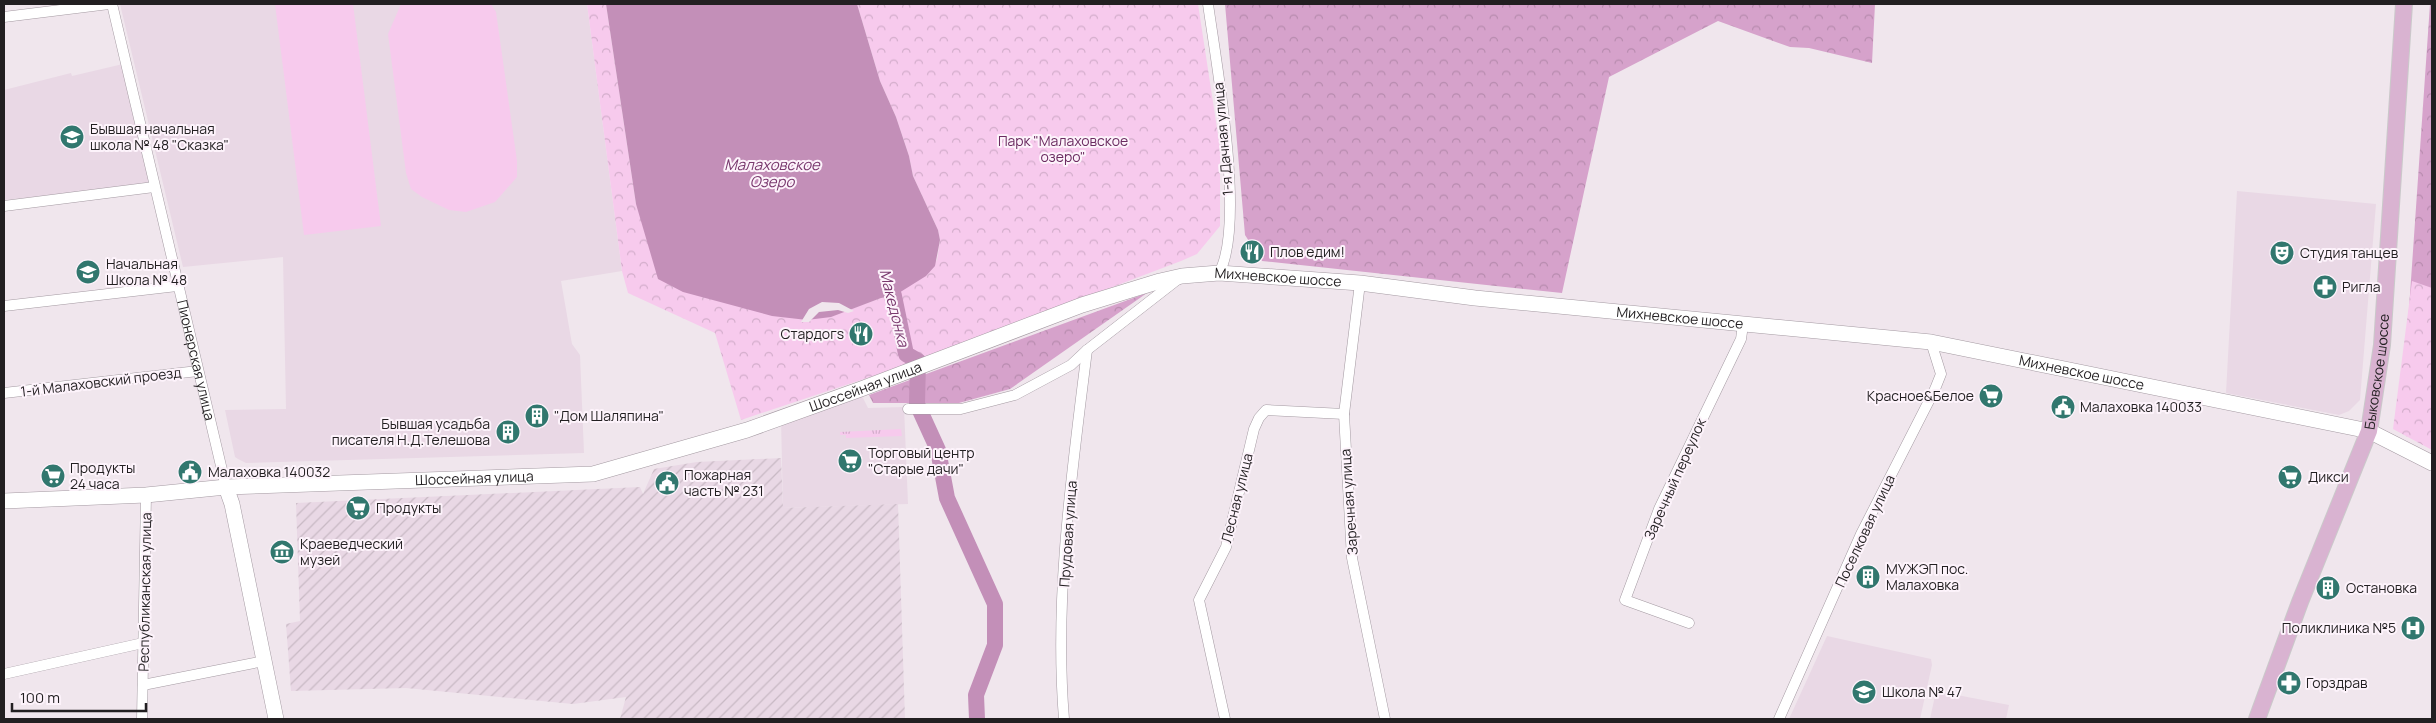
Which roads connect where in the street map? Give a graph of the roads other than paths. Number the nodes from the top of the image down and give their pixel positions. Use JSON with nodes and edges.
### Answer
{"nodes":[{"id":1,"x":110,"y":4,"type":"edge"},
{"id":2,"x":1208,"y":4,"type":"edge"},
{"id":3,"x":2404,"y":4,"type":"edge"},
{"id":4,"x":4,"y":17,"type":"edge"},
{"id":5,"x":154,"y":186,"type":"junction"},
{"id":6,"x":4,"y":206,"type":"edge"},
{"id":7,"x":1219,"y":273,"type":"junction"},
{"id":8,"x":1182,"y":276,"type":"junction"},
{"id":9,"x":1360,"y":283,"type":"junction"},
{"id":10,"x":177,"y":286,"type":"junction"},
{"id":11,"x":4,"y":306,"type":"edge"},
{"id":12,"x":1743,"y":325,"type":"junction"},
{"id":13,"x":1931,"y":342,"type":"junction"},
{"id":14,"x":1087,"y":350,"type":"junction"},
{"id":15,"x":929,"y":364,"type":"joint"},
{"id":16,"x":198,"y":370,"type":"junction"},
{"id":17,"x":4,"y":393,"type":"edge"},
{"id":18,"x":908,"y":409,"type":"dead end"},
{"id":19,"x":1344,"y":414,"type":"junction"},
{"id":20,"x":2369,"y":431,"type":"junction"},
{"id":21,"x":2432,"y":463,"type":"edge"},
{"id":22,"x":226,"y":487,"type":"junction"},
{"id":23,"x":146,"y":495,"type":"junction"},
{"id":24,"x":4,"y":501,"type":"edge"},
{"id":25,"x":1689,"y":623,"type":"dead end"},
{"id":26,"x":142,"y":643,"type":"junction"},
{"id":27,"x":264,"y":661,"type":"junction"},
{"id":28,"x":4,"y":674,"type":"edge"},
{"id":29,"x":143,"y":685,"type":"junction"},
{"id":30,"x":142,"y":719,"type":"edge"},
{"id":31,"x":276,"y":719,"type":"edge"},
{"id":32,"x":1064,"y":719,"type":"edge"},
{"id":33,"x":1225,"y":719,"type":"edge"},
{"id":34,"x":1385,"y":719,"type":"edge"},
{"id":35,"x":1779,"y":719,"type":"edge"},
{"id":36,"x":2257,"y":719,"type":"edge"}],
"edges":[{"from":1,"to":4,"type":"street"},
{"from":1,"to":5,"type":"street","name":"Пионерская улица"},
{"from":2,"to":7,"type":"street","name":"1-я Дачная улица"},
{"from":3,"to":20,"type":"main road","name":"Быковское шоссе"},
{"from":5,"to":6,"type":"street"},
{"from":5,"to":10,"type":"street","name":"Пионерская улица"},
{"from":7,"to":8,"type":"main road","name":"Михневское шоссе"},
{"from":7,"to":9,"type":"main road","name":"Михневское шоссе"},
{"from":8,"to":14,"type":"street"},
{"from":8,"to":15,"type":"main road","name":"Михневское шоссе"},
{"from":9,"to":12,"type":"main road","name":"Михневское шоссе"},
{"from":9,"to":19,"type":"street","name":"Заречная улица"},
{"from":10,"to":11,"type":"street"},
{"from":10,"to":16,"type":"street","name":"Пионерская улица"},
{"from":12,"to":13,"type":"main road","name":"Михневское шоссе"},
{"from":12,"to":25,"type":"street","name":"Заречный переулок"},
{"from":13,"to":20,"type":"main road","name":"Михневское шоссе"},
{"from":13,"to":35,"type":"street","name":"Поселковая улица"},
{"from":14,"to":18,"type":"street"},
{"from":14,"to":32,"type":"street","name":"Прудовая улица"},
{"from":15,"to":22,"type":"main road","name":"Шоссейная улица"},
{"from":16,"to":17,"type":"street","name":"1-й Малаховский проезд"},
{"from":16,"to":22,"type":"street","name":"Пионерская улица"},
{"from":19,"to":33,"type":"street","name":"Лесная улица"},
{"from":19,"to":34,"type":"street","name":"Заречная улица"},
{"from":20,"to":21,"type":"main road","name":"Михневское шоссе"},
{"from":20,"to":36,"type":"main road","name":"Быковское шоссе"},
{"from":22,"to":23,"type":"main road","name":"Шоссейная улица"},
{"from":22,"to":27,"type":"main road","name":"Пионерская улица"},
{"from":23,"to":24,"type":"main road","name":"Шоссейная улица"},
{"from":23,"to":26,"type":"street","name":"Республиканская улица"},
{"from":26,"to":28,"type":"street"},
{"from":26,"to":29,"type":"street","name":"Республиканская улица"},
{"from":27,"to":29,"type":"street"},
{"from":27,"to":31,"type":"main road","name":"Пионерская улица"},
{"from":29,"to":30,"type":"street","name":"Республиканская улица"}]}
